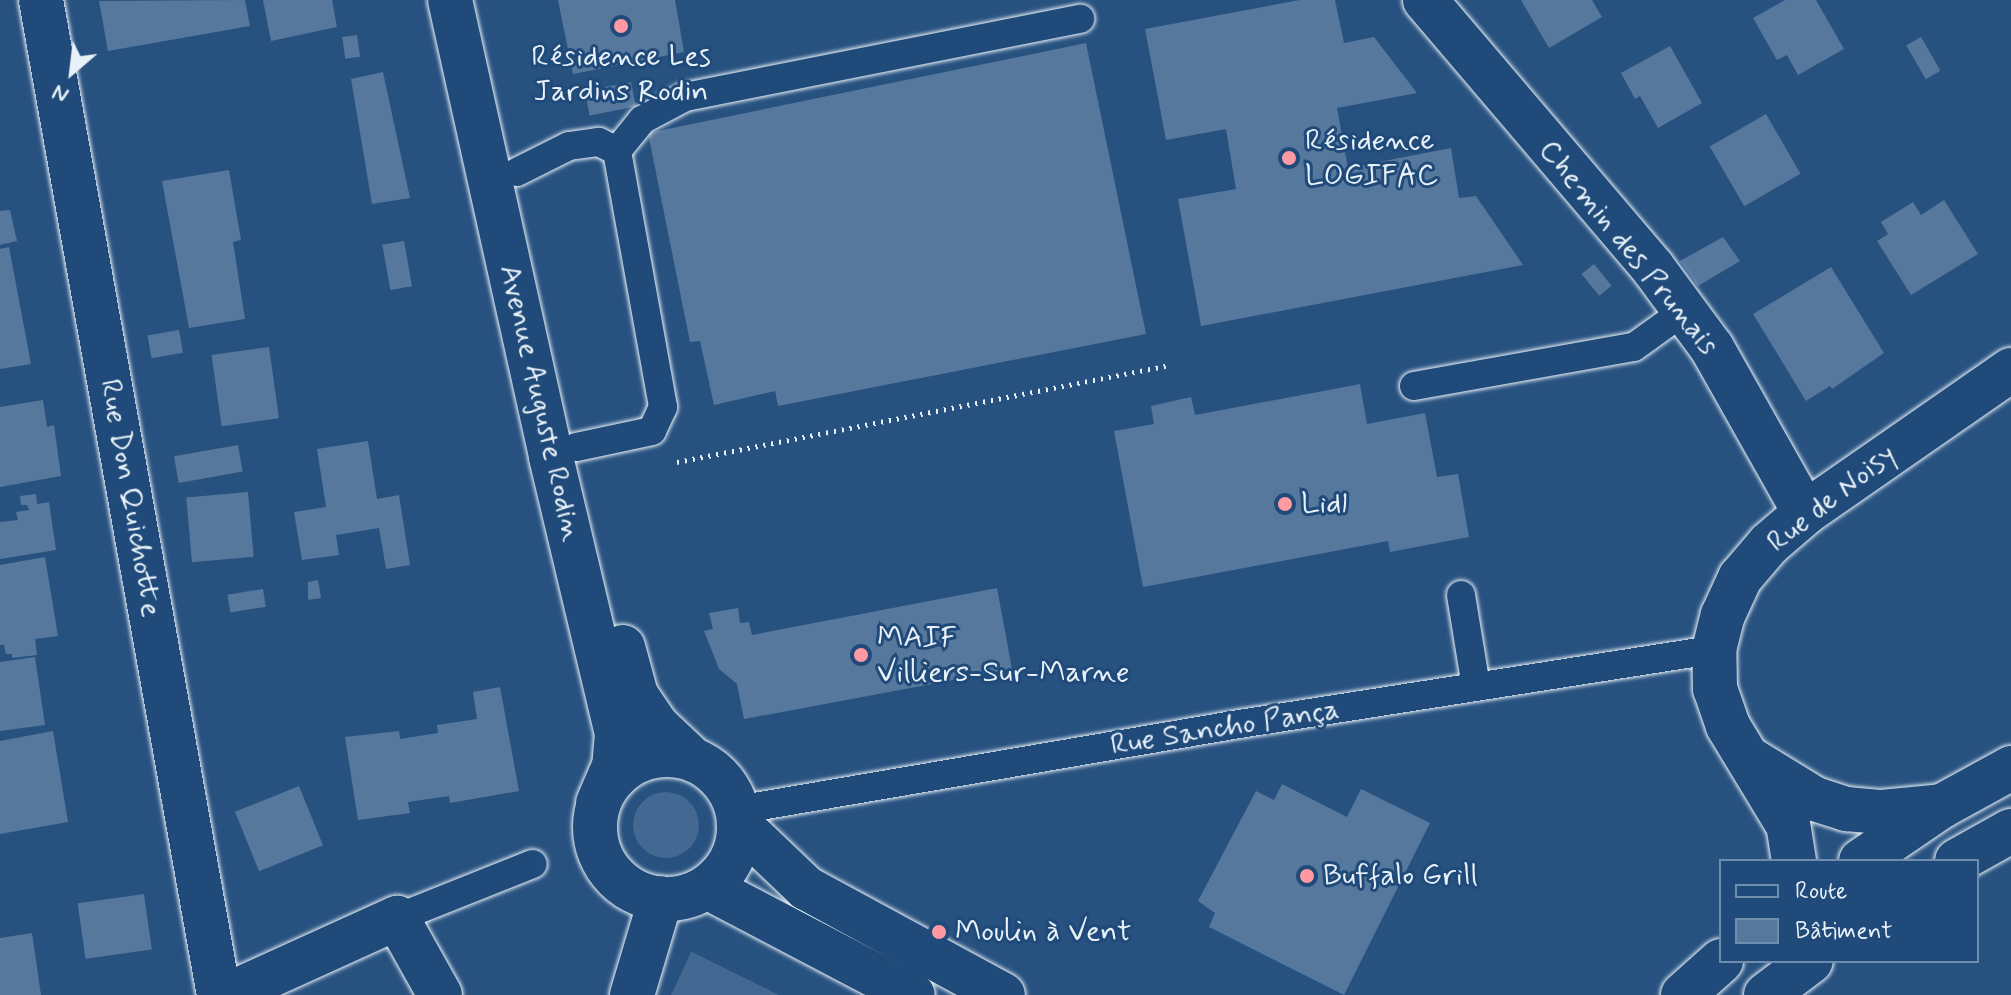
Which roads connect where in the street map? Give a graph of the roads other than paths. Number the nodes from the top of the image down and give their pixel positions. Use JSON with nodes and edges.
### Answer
{"nodes":[{"id":1,"x":41,"y":0,"type":"edge"},
{"id":2,"x":450,"y":0,"type":"edge"},
{"id":3,"x":479,"y":0,"type":"edge"},
{"id":4,"x":1425,"y":0,"type":"edge"},
{"id":5,"x":1080,"y":19,"type":"dead end"},
{"id":6,"x":617,"y":151,"type":"junction"},
{"id":7,"x":517,"y":172,"type":"junction"},
{"id":8,"x":1684,"y":311,"type":"junction"},
{"id":9,"x":2011,"y":370,"type":"edge"},
{"id":10,"x":1414,"y":386,"type":"dead end"},
{"id":11,"x":577,"y":447,"type":"junction"},
{"id":12,"x":1805,"y":513,"type":"junction"},
{"id":13,"x":1461,"y":595,"type":"dead end"},
{"id":14,"x":1714,"y":650,"type":"junction"},
{"id":15,"x":1476,"y":687,"type":"junction"},
{"id":16,"x":691,"y":758,"type":"junction"},
{"id":17,"x":1749,"y":759,"type":"junction"},
{"id":18,"x":2011,"y":768,"type":"edge"},
{"id":19,"x":598,"y":803,"type":"junction"},
{"id":20,"x":1942,"y":806,"type":"junction"},
{"id":21,"x":738,"y":817,"type":"junction"},
{"id":22,"x":2011,"y":831,"type":"edge"},
{"id":23,"x":1794,"y":859,"type":"edge"},
{"id":24,"x":1864,"y":859,"type":"edge"},
{"id":25,"x":1961,"y":859,"type":"edge"},
{"id":26,"x":533,"y":864,"type":"dead end"},
{"id":27,"x":709,"y":888,"type":"junction"},
{"id":28,"x":661,"y":898,"type":"junction"},
{"id":29,"x":397,"y":918,"type":"junction"},
{"id":30,"x":1719,"y":963,"type":"edge"},
{"id":31,"x":1808,"y":963,"type":"edge"},
{"id":32,"x":219,"y":995,"type":"edge"},
{"id":33,"x":227,"y":995,"type":"edge"},
{"id":34,"x":440,"y":995,"type":"edge"},
{"id":35,"x":632,"y":995,"type":"edge"},
{"id":36,"x":913,"y":995,"type":"edge"},
{"id":37,"x":1003,"y":995,"type":"edge"},
{"id":38,"x":1683,"y":995,"type":"edge"},
{"id":39,"x":1766,"y":995,"type":"edge"}],
"edges":[{"from":1,"to":32,"type":"street","name":"Rue Don Quichotte"},
{"from":2,"to":19,"type":"street","name":"Avenue Auguste Rodin"},
{"from":3,"to":7,"type":"street","name":"Avenue Auguste Rodin"},
{"from":4,"to":8,"type":"street","name":"Chemin des Prunais"},
{"from":5,"to":6,"type":"lane"},
{"from":6,"to":7,"type":"lane"},
{"from":6,"to":11,"type":"lane"},
{"from":7,"to":11,"type":"street","name":"Avenue Auguste Rodin"},
{"from":8,"to":10,"type":"lane"},
{"from":8,"to":12,"type":"street","name":"Chemin des Prunais"},
{"from":9,"to":12,"type":"street","name":"Rue de Noisy"},
{"from":11,"to":16,"type":"street","name":"Avenue Auguste Rodin"},
{"from":12,"to":14,"type":"street","name":"Rue de Noisy"},
{"from":13,"to":15,"type":"lane"},
{"from":14,"to":15,"type":"lane","name":"Rue Sancho Pança"},
{"from":14,"to":17,"type":"street","name":"Rue de Noisy"},
{"from":15,"to":21,"type":"lane","name":"Rue Sancho Pança"},
{"from":16,"to":19,"type":"street"},
{"from":16,"to":21,"type":"street","name":"Avenue Auguste Rodin"},
{"from":17,"to":20,"type":"street","name":"Rue de Noisy"},
{"from":17,"to":23,"type":"street","name":"Rue de Noisy"},
{"from":18,"to":20,"type":"street"},
{"from":19,"to":28,"type":"street","name":"Avenue Auguste Rodin"},
{"from":20,"to":24,"type":"street"},
{"from":21,"to":27,"type":"street"},
{"from":21,"to":37,"type":"street","name":"Avenue Auguste Rodin"},
{"from":22,"to":25,"type":"street"},
{"from":26,"to":29,"type":"lane"},
{"from":27,"to":28,"type":"street"},
{"from":27,"to":36,"type":"street"},
{"from":28,"to":35,"type":"street"},
{"from":29,"to":33,"type":"street"},
{"from":29,"to":34,"type":"street"},
{"from":30,"to":38,"type":"street"},
{"from":31,"to":39,"type":"street"}]}
